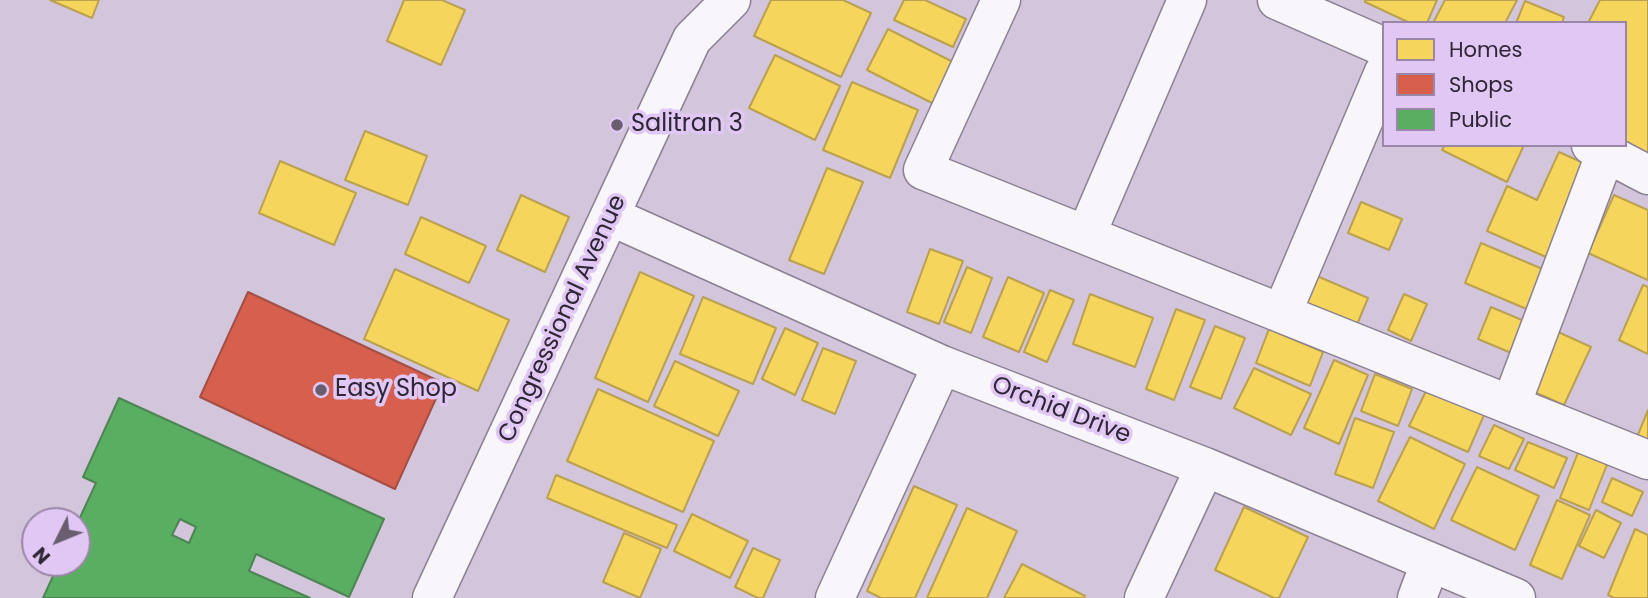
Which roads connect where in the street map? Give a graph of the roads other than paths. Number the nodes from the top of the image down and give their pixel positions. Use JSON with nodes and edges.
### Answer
{"nodes":[{"id":1,"x":691,"y":0,"type":"edge"},
{"id":2,"x":730,"y":0,"type":"edge"},
{"id":3,"x":1001,"y":0,"type":"edge"},
{"id":4,"x":1187,"y":0,"type":"edge"},
{"id":5,"x":1277,"y":0,"type":"edge"},
{"id":6,"x":692,"y":38,"type":"junction"},
{"id":7,"x":1382,"y":46,"type":"edge"},
{"id":8,"x":1382,"y":77,"type":"edge"},
{"id":9,"x":1598,"y":149,"type":"edge"},
{"id":10,"x":1648,"y":175,"type":"edge"},
{"id":11,"x":610,"y":216,"type":"junction"},
{"id":12,"x":1086,"y":235,"type":"junction"},
{"id":13,"x":1282,"y":313,"type":"junction"},
{"id":14,"x":942,"y":365,"type":"junction"},
{"id":15,"x":1511,"y":405,"type":"junction"},
{"id":16,"x":1648,"y":460,"type":"edge"},
{"id":17,"x":1205,"y":467,"type":"junction"},
{"id":18,"x":1430,"y":563,"type":"junction"},
{"id":19,"x":432,"y":598,"type":"edge"},
{"id":20,"x":835,"y":598,"type":"edge"},
{"id":21,"x":1144,"y":598,"type":"edge"},
{"id":22,"x":1417,"y":598,"type":"edge"},
{"id":23,"x":1516,"y":598,"type":"edge"}],
"edges":[{"from":1,"to":6,"type":"street","name":"Congressional Avenue"},
{"from":2,"to":6,"type":"street","name":"Congressional Avenue"},
{"from":3,"to":12,"type":"street"},
{"from":4,"to":12,"type":"street"},
{"from":5,"to":7,"type":"street"},
{"from":6,"to":11,"type":"street","name":"Congressional Avenue"},
{"from":8,"to":13,"type":"street"},
{"from":9,"to":10,"type":"street"},
{"from":9,"to":15,"type":"street"},
{"from":11,"to":14,"type":"street","name":"Orchid Drive"},
{"from":11,"to":19,"type":"street","name":"Congressional Avenue"},
{"from":12,"to":13,"type":"street"},
{"from":13,"to":15,"type":"street"},
{"from":14,"to":17,"type":"street","name":"Orchid Drive"},
{"from":14,"to":20,"type":"street"},
{"from":15,"to":16,"type":"street"},
{"from":17,"to":18,"type":"street","name":"Orchid Drive"},
{"from":17,"to":21,"type":"street"},
{"from":18,"to":22,"type":"street"},
{"from":18,"to":23,"type":"street","name":"Orchid Drive"}]}
